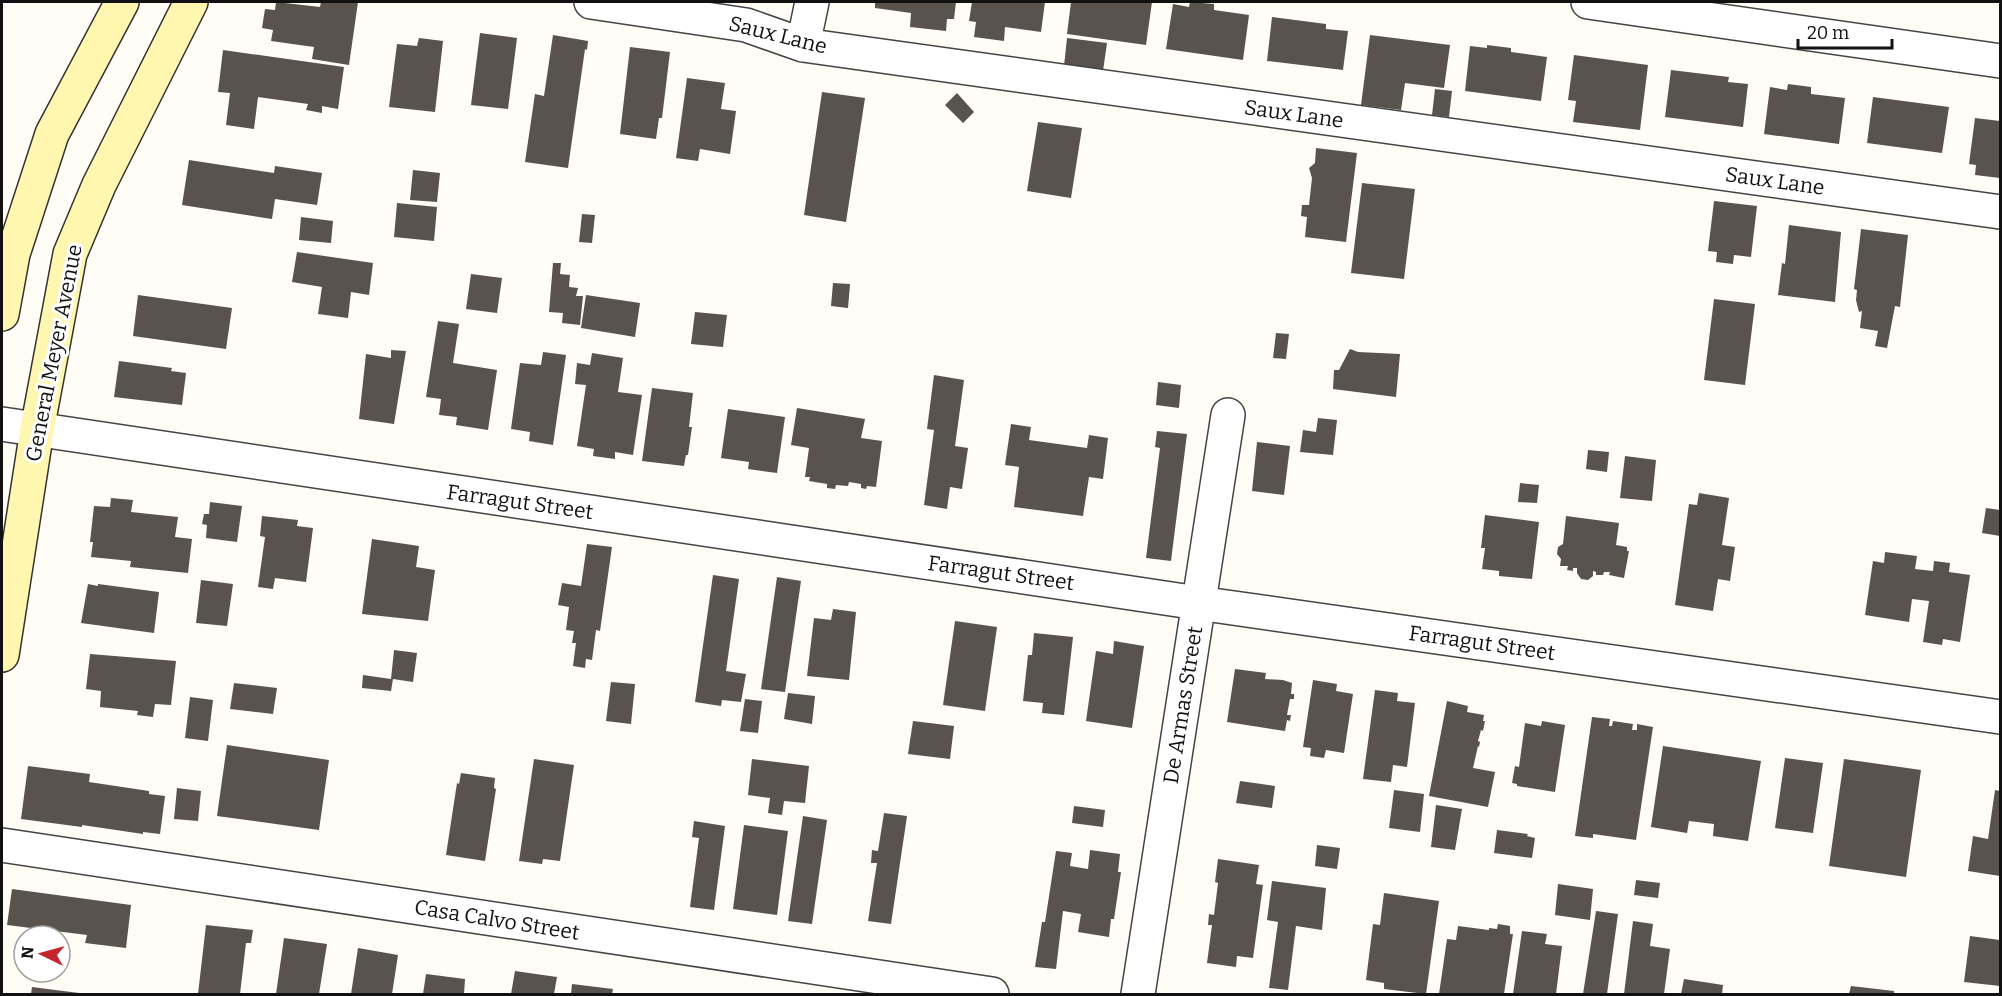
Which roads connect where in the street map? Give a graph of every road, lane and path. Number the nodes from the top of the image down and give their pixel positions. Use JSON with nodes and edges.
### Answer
{"nodes":[{"id":1,"x":123,"y":2,"type":"edge"},
{"id":2,"x":191,"y":2,"type":"edge"},
{"id":3,"x":591,"y":2,"type":"edge"},
{"id":4,"x":812,"y":2,"type":"edge"},
{"id":5,"x":1588,"y":2,"type":"edge"},
{"id":6,"x":803,"y":45,"type":"junction"},
{"id":7,"x":2001,"y":61,"type":"edge"},
{"id":8,"x":2001,"y":212,"type":"edge"},
{"id":9,"x":7,"y":253,"type":"edge"},
{"id":10,"x":2,"y":314,"type":"edge"},
{"id":11,"x":1228,"y":415,"type":"dead end"},
{"id":12,"x":2,"y":424,"type":"edge"},
{"id":13,"x":37,"y":430,"type":"junction"},
{"id":14,"x":1198,"y":603,"type":"junction"},
{"id":15,"x":2,"y":655,"type":"edge"},
{"id":16,"x":2001,"y":717,"type":"edge"},
{"id":17,"x":2,"y":845,"type":"edge"},
{"id":18,"x":992,"y":994,"type":"edge"},
{"id":19,"x":1138,"y":994,"type":"edge"}],
"edges":[{"from":1,"to":9,"type":"main road"},
{"from":2,"to":13,"type":"main road","name":"General Meyer Avenue"},
{"from":3,"to":6,"type":"street","name":"Saux Lane"},
{"from":4,"to":6,"type":"street"},
{"from":5,"to":7,"type":"street"},
{"from":6,"to":8,"type":"street","name":"Saux Lane"},
{"from":9,"to":10,"type":"main road"},
{"from":11,"to":14,"type":"street","name":"De Armas Street"},
{"from":12,"to":13,"type":"street","name":"Farragut Street"},
{"from":13,"to":14,"type":"street","name":"Farragut Street"},
{"from":13,"to":15,"type":"main road","name":"General Meyer Avenue"},
{"from":14,"to":16,"type":"street","name":"Farragut Street"},
{"from":14,"to":19,"type":"street","name":"De Armas Street"},
{"from":17,"to":18,"type":"street","name":"Casa Calvo Street"}]}
